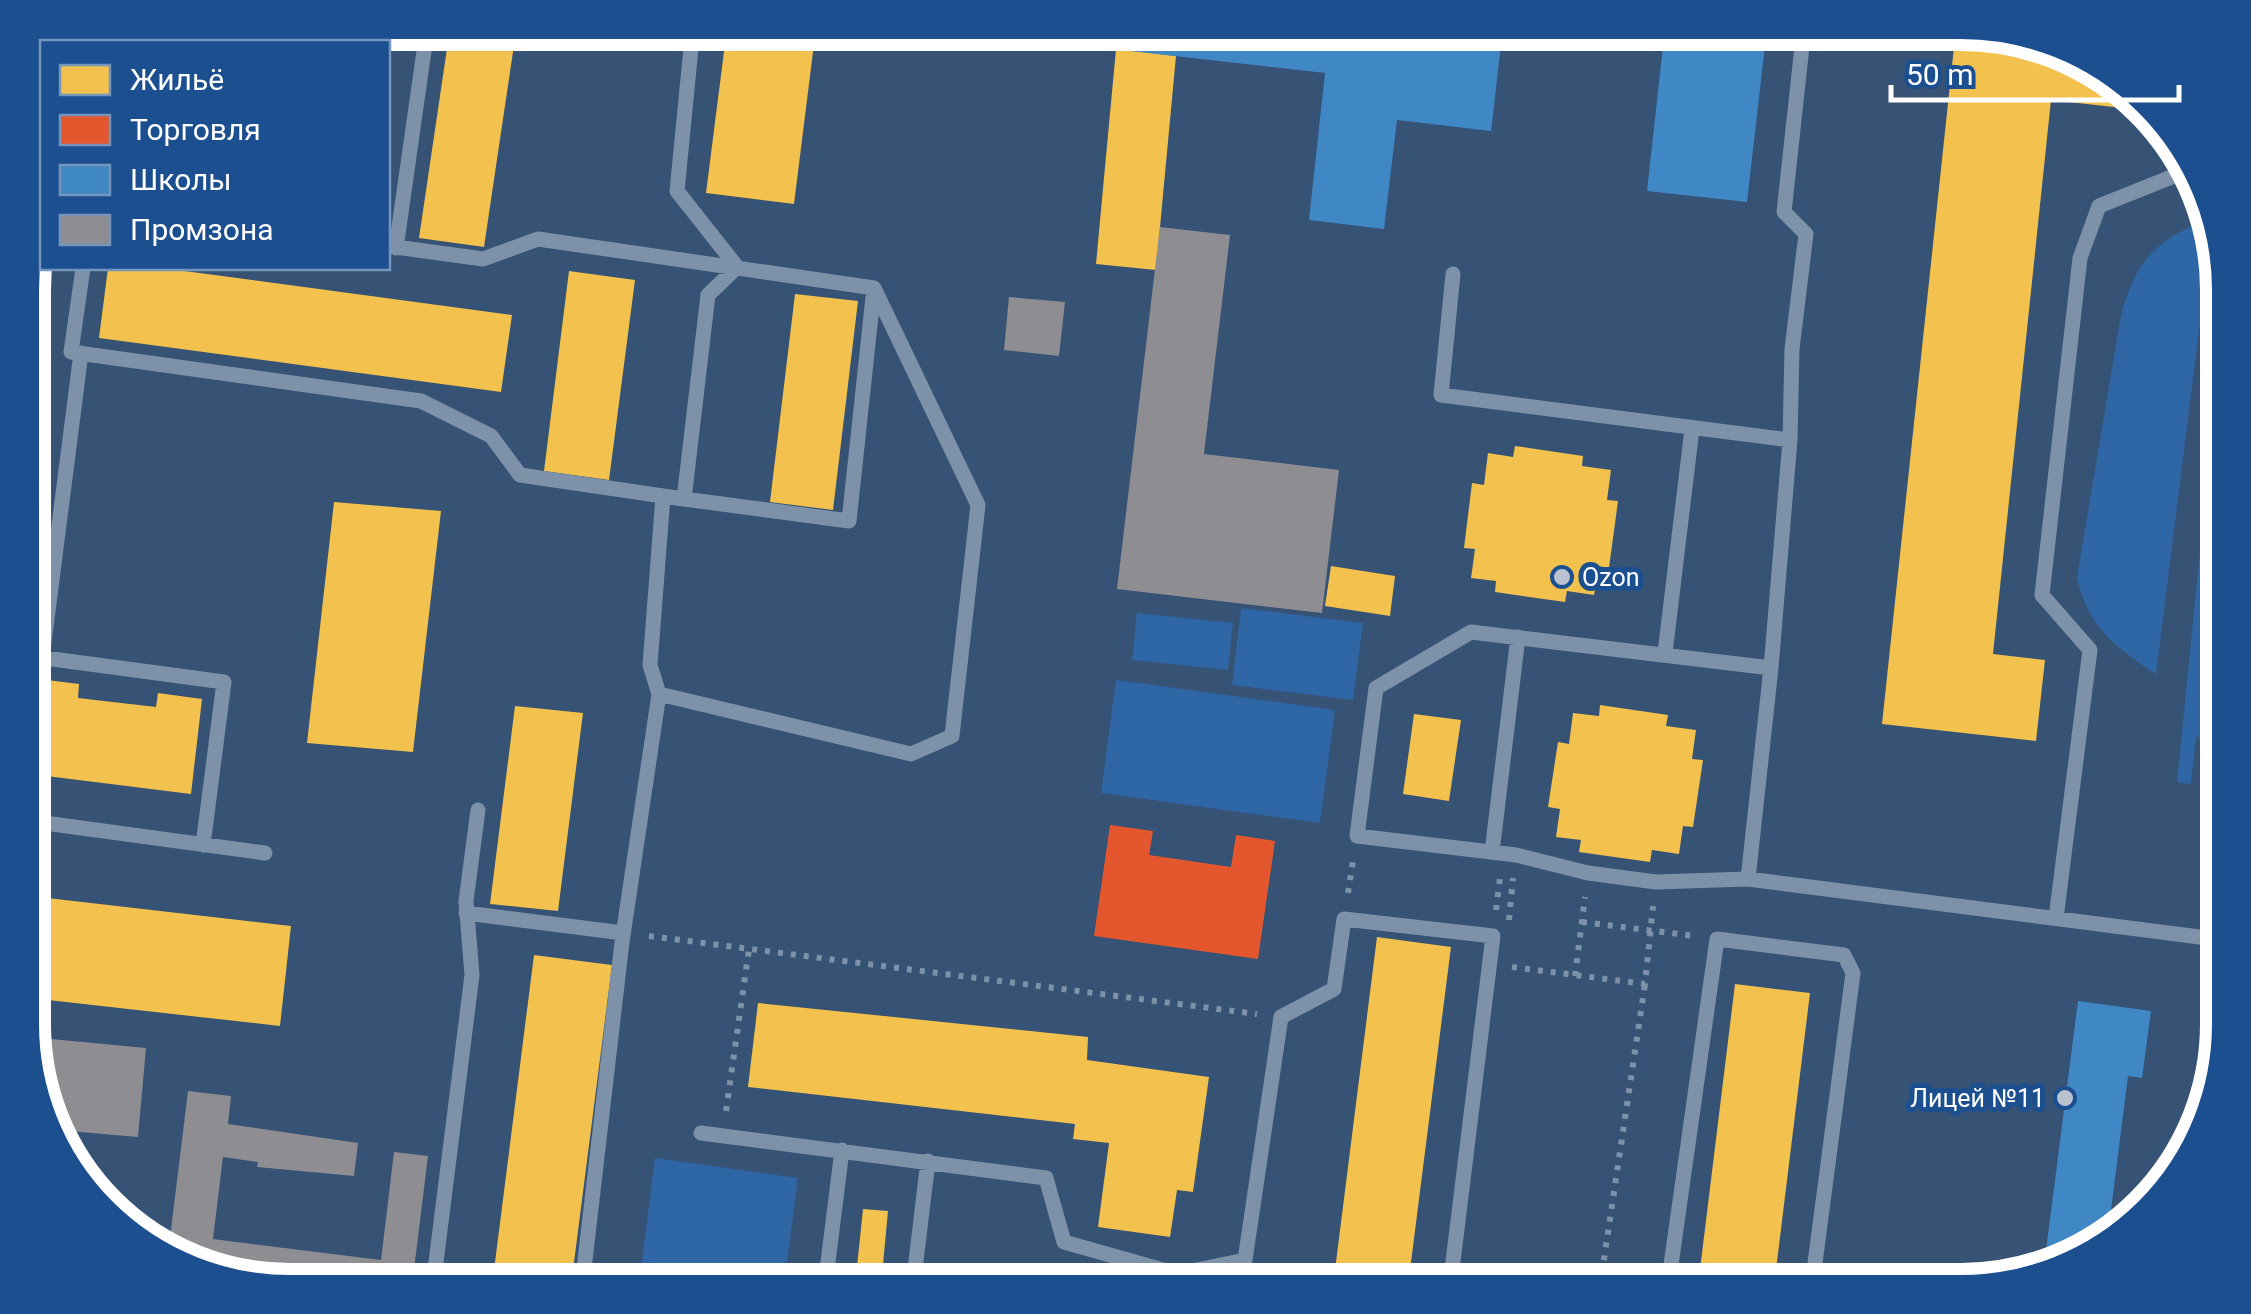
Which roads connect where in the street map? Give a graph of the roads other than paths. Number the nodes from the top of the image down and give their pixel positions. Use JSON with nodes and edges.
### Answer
{"nodes":[{"id":1,"x":1802,"y":45,"type":"edge"},
{"id":2,"x":424,"y":46,"type":"edge"},
{"id":3,"x":690,"y":46,"type":"edge"},
{"id":4,"x":2177,"y":175,"type":"edge"},
{"id":5,"x":392,"y":247,"type":"edge"},
{"id":6,"x":737,"y":266,"type":"junction"},
{"id":7,"x":83,"y":270,"type":"edge"},
{"id":8,"x":1452,"y":274,"type":"dead end"},
{"id":9,"x":874,"y":288,"type":"junction"},
{"id":10,"x":81,"y":353,"type":"junction"},
{"id":11,"x":1692,"y":429,"type":"junction"},
{"id":12,"x":1790,"y":440,"type":"junction"},
{"id":13,"x":663,"y":496,"type":"junction"},
{"id":14,"x":684,"y":499,"type":"junction"},
{"id":15,"x":45,"y":596,"type":"edge"},
{"id":16,"x":1518,"y":637,"type":"junction"},
{"id":17,"x":1665,"y":653,"type":"junction"},
{"id":18,"x":45,"y":658,"type":"edge"},
{"id":19,"x":1771,"y":668,"type":"junction"},
{"id":20,"x":659,"y":694,"type":"junction"},
{"id":21,"x":478,"y":810,"type":"dead end"},
{"id":22,"x":45,"y":823,"type":"edge"},
{"id":23,"x":203,"y":845,"type":"junction"},
{"id":24,"x":265,"y":853,"type":"dead end"},
{"id":25,"x":1504,"y":854,"type":"junction"},
{"id":26,"x":1748,"y":879,"type":"junction"},
{"id":27,"x":466,"y":913,"type":"junction"},
{"id":28,"x":2056,"y":918,"type":"junction"},
{"id":29,"x":623,"y":933,"type":"junction"},
{"id":30,"x":2205,"y":938,"type":"edge"},
{"id":31,"x":701,"y":1134,"type":"dead end"},
{"id":32,"x":842,"y":1150,"type":"junction"},
{"id":33,"x":928,"y":1161,"type":"junction"},
{"id":34,"x":1142,"y":1268,"type":"edge"},
{"id":35,"x":1216,"y":1268,"type":"edge"},
{"id":36,"x":1452,"y":1268,"type":"edge"},
{"id":37,"x":1670,"y":1268,"type":"edge"},
{"id":38,"x":1814,"y":1268,"type":"edge"},
{"id":39,"x":435,"y":1269,"type":"edge"},
{"id":40,"x":584,"y":1269,"type":"edge"},
{"id":41,"x":827,"y":1269,"type":"edge"},
{"id":42,"x":915,"y":1269,"type":"edge"}],
"edges":[{"from":1,"to":12,"type":"lane"},
{"from":2,"to":5,"type":"lane"},
{"from":3,"to":6,"type":"lane"},
{"from":4,"to":28,"type":"lane"},
{"from":5,"to":6,"type":"lane"},
{"from":6,"to":9,"type":"lane"},
{"from":6,"to":14,"type":"lane"},
{"from":7,"to":10,"type":"lane"},
{"from":8,"to":11,"type":"lane"},
{"from":9,"to":14,"type":"lane"},
{"from":9,"to":20,"type":"lane"},
{"from":10,"to":13,"type":"lane"},
{"from":10,"to":15,"type":"lane"},
{"from":11,"to":12,"type":"lane"},
{"from":11,"to":17,"type":"lane"},
{"from":12,"to":19,"type":"lane"},
{"from":13,"to":14,"type":"lane"},
{"from":13,"to":20,"type":"lane"},
{"from":16,"to":17,"type":"lane"},
{"from":16,"to":25,"type":"lane"},
{"from":16,"to":25,"type":"lane"},
{"from":17,"to":19,"type":"lane"},
{"from":18,"to":23,"type":"lane"},
{"from":19,"to":26,"type":"lane"},
{"from":20,"to":29,"type":"lane"},
{"from":21,"to":27,"type":"lane"},
{"from":22,"to":23,"type":"lane"},
{"from":23,"to":24,"type":"lane"},
{"from":25,"to":26,"type":"lane"},
{"from":26,"to":28,"type":"lane"},
{"from":27,"to":29,"type":"lane"},
{"from":27,"to":39,"type":"lane"},
{"from":28,"to":30,"type":"lane"},
{"from":29,"to":40,"type":"lane"},
{"from":31,"to":32,"type":"lane"},
{"from":32,"to":33,"type":"lane"},
{"from":32,"to":41,"type":"lane"},
{"from":33,"to":34,"type":"lane"},
{"from":33,"to":42,"type":"lane"},
{"from":35,"to":36,"type":"lane"},
{"from":37,"to":38,"type":"lane"}]}
